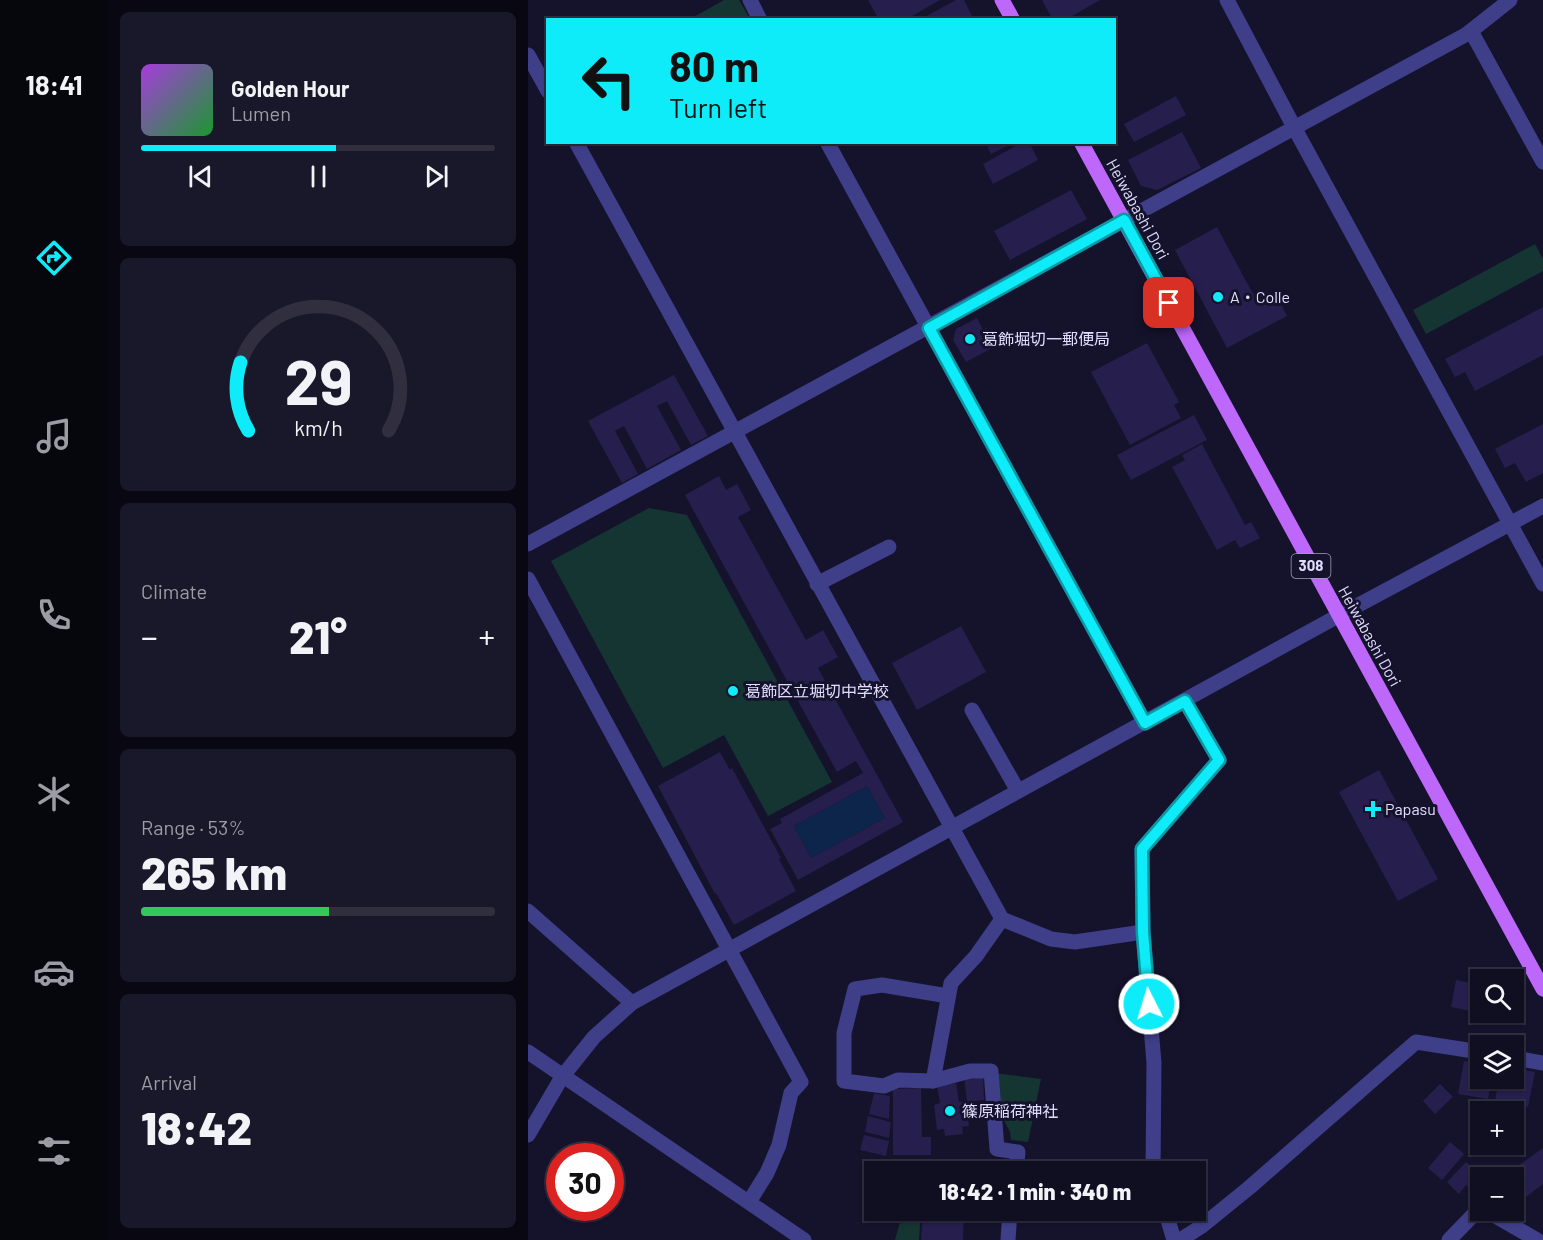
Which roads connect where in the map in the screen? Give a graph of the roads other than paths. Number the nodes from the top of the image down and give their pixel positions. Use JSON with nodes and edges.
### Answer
{"nodes":[{"id":1,"x":750,"y":0,"type":"edge"},
{"id":2,"x":1002,"y":0,"type":"edge"},
{"id":3,"x":1227,"y":0,"type":"edge"},
{"id":4,"x":1509,"y":0,"type":"edge"},
{"id":5,"x":759,"y":18,"type":"edge"},
{"id":6,"x":1011,"y":18,"type":"edge"},
{"id":7,"x":1471,"y":31,"type":"junction"},
{"id":8,"x":528,"y":55,"type":"edge"},
{"id":9,"x":546,"y":87,"type":"edge"},
{"id":10,"x":1295,"y":129,"type":"junction"},
{"id":11,"x":577,"y":144,"type":"edge"},
{"id":12,"x":828,"y":144,"type":"edge"},
{"id":13,"x":1082,"y":144,"type":"edge"},
{"id":14,"x":1543,"y":162,"type":"edge"},
{"id":15,"x":1124,"y":220,"type":"junction"},
{"id":16,"x":929,"y":328,"type":"junction"},
{"id":17,"x":734,"y":432,"type":"junction"},
{"id":18,"x":1543,"y":506,"type":"edge"},
{"id":19,"x":1511,"y":523,"type":"junction"},
{"id":20,"x":528,"y":544,"type":"edge"},
{"id":21,"x":889,"y":547,"type":"dead end"},
{"id":22,"x":528,"y":579,"type":"edge"},
{"id":23,"x":817,"y":584,"type":"junction"},
{"id":24,"x":1543,"y":584,"type":"edge"},
{"id":25,"x":1338,"y":616,"type":"junction"},
{"id":26,"x":1185,"y":701,"type":"junction"},
{"id":27,"x":972,"y":710,"type":"dead end"},
{"id":28,"x":1145,"y":723,"type":"junction"},
{"id":29,"x":1018,"y":791,"type":"junction"},
{"id":30,"x":950,"y":828,"type":"junction"},
{"id":31,"x":528,"y":912,"type":"edge"},
{"id":32,"x":1002,"y":919,"type":"junction"},
{"id":33,"x":1143,"y":932,"type":"junction"},
{"id":34,"x":730,"y":949,"type":"junction"},
{"id":35,"x":1543,"y":989,"type":"edge"},
{"id":36,"x":948,"y":996,"type":"junction"},
{"id":37,"x":632,"y":1002,"type":"junction"},
{"id":38,"x":1470,"y":1050,"type":"edge"},
{"id":39,"x":528,"y":1052,"type":"edge"},
{"id":40,"x":1524,"y":1060,"type":"edge"},
{"id":41,"x":1543,"y":1063,"type":"edge"},
{"id":42,"x":562,"y":1077,"type":"junction"},
{"id":43,"x":933,"y":1081,"type":"junction"},
{"id":44,"x":528,"y":1135,"type":"edge"},
{"id":45,"x":1017,"y":1161,"type":"edge"},
{"id":46,"x":1153,"y":1161,"type":"edge"},
{"id":47,"x":749,"y":1202,"type":"junction"},
{"id":48,"x":1470,"y":1218,"type":"edge"},
{"id":49,"x":1009,"y":1221,"type":"edge"},
{"id":50,"x":1168,"y":1221,"type":"edge"},
{"id":51,"x":1504,"y":1221,"type":"edge"},
{"id":52,"x":804,"y":1240,"type":"edge"},
{"id":53,"x":1008,"y":1240,"type":"edge"},
{"id":54,"x":1174,"y":1240,"type":"edge"},
{"id":55,"x":1180,"y":1240,"type":"edge"},
{"id":56,"x":1449,"y":1240,"type":"edge"},
{"id":57,"x":1537,"y":1240,"type":"edge"}],
"edges":[{"from":1,"to":5,"type":"street"},
{"from":2,"to":6,"type":"main road"},
{"from":3,"to":10,"type":"street"},
{"from":4,"to":7,"type":"street"},
{"from":7,"to":10,"type":"street"},
{"from":7,"to":14,"type":"street"},
{"from":8,"to":9,"type":"street"},
{"from":10,"to":15,"type":"street"},
{"from":10,"to":19,"type":"street"},
{"from":11,"to":17,"type":"street"},
{"from":12,"to":16,"type":"street"},
{"from":13,"to":15,"type":"main road","name":"Heiwabashi Dori","number":"308"},
{"from":15,"to":16,"type":"street"},
{"from":15,"to":25,"type":"main road","name":"Heiwabashi Dori","number":"308"},
{"from":16,"to":17,"type":"street"},
{"from":16,"to":28,"type":"street"},
{"from":17,"to":20,"type":"street"},
{"from":17,"to":23,"type":"street"},
{"from":18,"to":19,"type":"street"},
{"from":19,"to":24,"type":"street"},
{"from":19,"to":25,"type":"street"},
{"from":21,"to":23,"type":"street"},
{"from":22,"to":34,"type":"street"},
{"from":23,"to":30,"type":"street"},
{"from":25,"to":26,"type":"street"},
{"from":25,"to":35,"type":"main road","name":"Heiwabashi Dori","number":"308"},
{"from":26,"to":28,"type":"street"},
{"from":26,"to":33,"type":"street"},
{"from":27,"to":29,"type":"street"},
{"from":28,"to":29,"type":"street"},
{"from":29,"to":30,"type":"street"},
{"from":30,"to":32,"type":"street"},
{"from":30,"to":34,"type":"street"},
{"from":31,"to":37,"type":"street"},
{"from":32,"to":33,"type":"street"},
{"from":32,"to":36,"type":"street"},
{"from":33,"to":46,"type":"street"},
{"from":34,"to":37,"type":"street"},
{"from":34,"to":47,"type":"street"},
{"from":36,"to":43,"type":"street"},
{"from":36,"to":43,"type":"street"},
{"from":37,"to":42,"type":"street"},
{"from":38,"to":55,"type":"street"},
{"from":39,"to":42,"type":"street"},
{"from":40,"to":41,"type":"street"},
{"from":42,"to":44,"type":"street"},
{"from":42,"to":47,"type":"street"},
{"from":43,"to":45,"type":"street"},
{"from":47,"to":52,"type":"street"},
{"from":48,"to":56,"type":"street"},
{"from":49,"to":53,"type":"street"},
{"from":50,"to":54,"type":"street"},
{"from":51,"to":57,"type":"street"}]}
